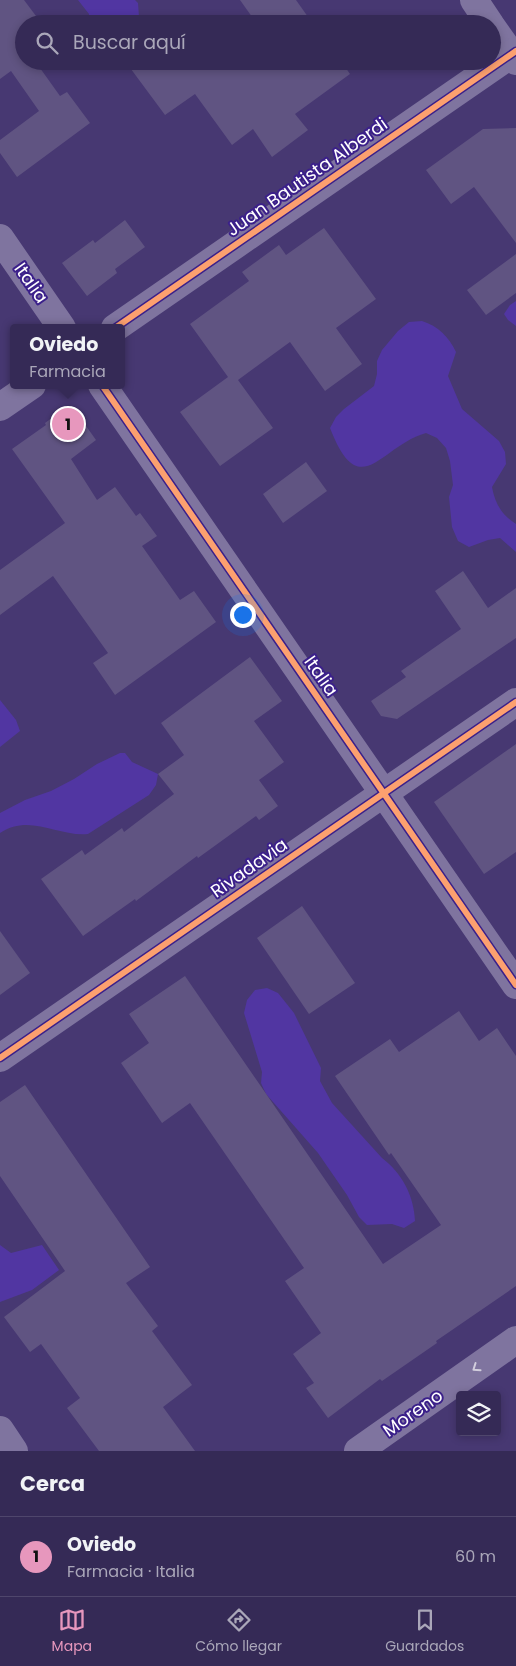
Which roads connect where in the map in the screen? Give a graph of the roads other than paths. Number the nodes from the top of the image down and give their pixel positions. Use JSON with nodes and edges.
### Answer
{"nodes":[{"id":1,"x":474,"y":0,"type":"edge"},
{"id":2,"x":484,"y":15,"type":"edge"},
{"id":3,"x":501,"y":38,"type":"edge"},
{"id":4,"x":514,"y":56,"type":"edge"},
{"id":5,"x":501,"y":65,"type":"edge"},
{"id":6,"x":493,"y":70,"type":"edge"},
{"id":7,"x":0,"y":238,"type":"edge"},
{"id":8,"x":59,"y":324,"type":"edge"},
{"id":9,"x":121,"y":324,"type":"edge"},
{"id":10,"x":26,"y":389,"type":"edge"},
{"id":11,"x":105,"y":389,"type":"edge"},
{"id":12,"x":0,"y":407,"type":"edge"},
{"id":13,"x":516,"y":702,"type":"edge"},
{"id":14,"x":384,"y":793,"type":"junction"},
{"id":15,"x":516,"y":985,"type":"edge"},
{"id":16,"x":0,"y":1058,"type":"edge"},
{"id":17,"x":516,"y":1340,"type":"edge"},
{"id":18,"x":0,"y":1430,"type":"edge"},
{"id":19,"x":14,"y":1451,"type":"edge"},
{"id":20,"x":358,"y":1451,"type":"edge"}],
"edges":[{"from":1,"to":2,"type":"street"},
{"from":3,"to":4,"type":"street"},
{"from":4,"to":5,"type":"street","name":"Juan Bautista Alberdi"},
{"from":6,"to":9,"type":"street","name":"Juan Bautista Alberdi"},
{"from":7,"to":8,"type":"street","name":"Italia"},
{"from":10,"to":12,"type":"street"},
{"from":11,"to":14,"type":"street","name":"Italia"},
{"from":13,"to":14,"type":"street","name":"Rivadavia"},
{"from":14,"to":15,"type":"street","name":"Italia"},
{"from":14,"to":16,"type":"street","name":"Rivadavia"},
{"from":17,"to":20,"type":"street","name":"Moreno","one_way":true},
{"from":18,"to":19,"type":"street"}]}
